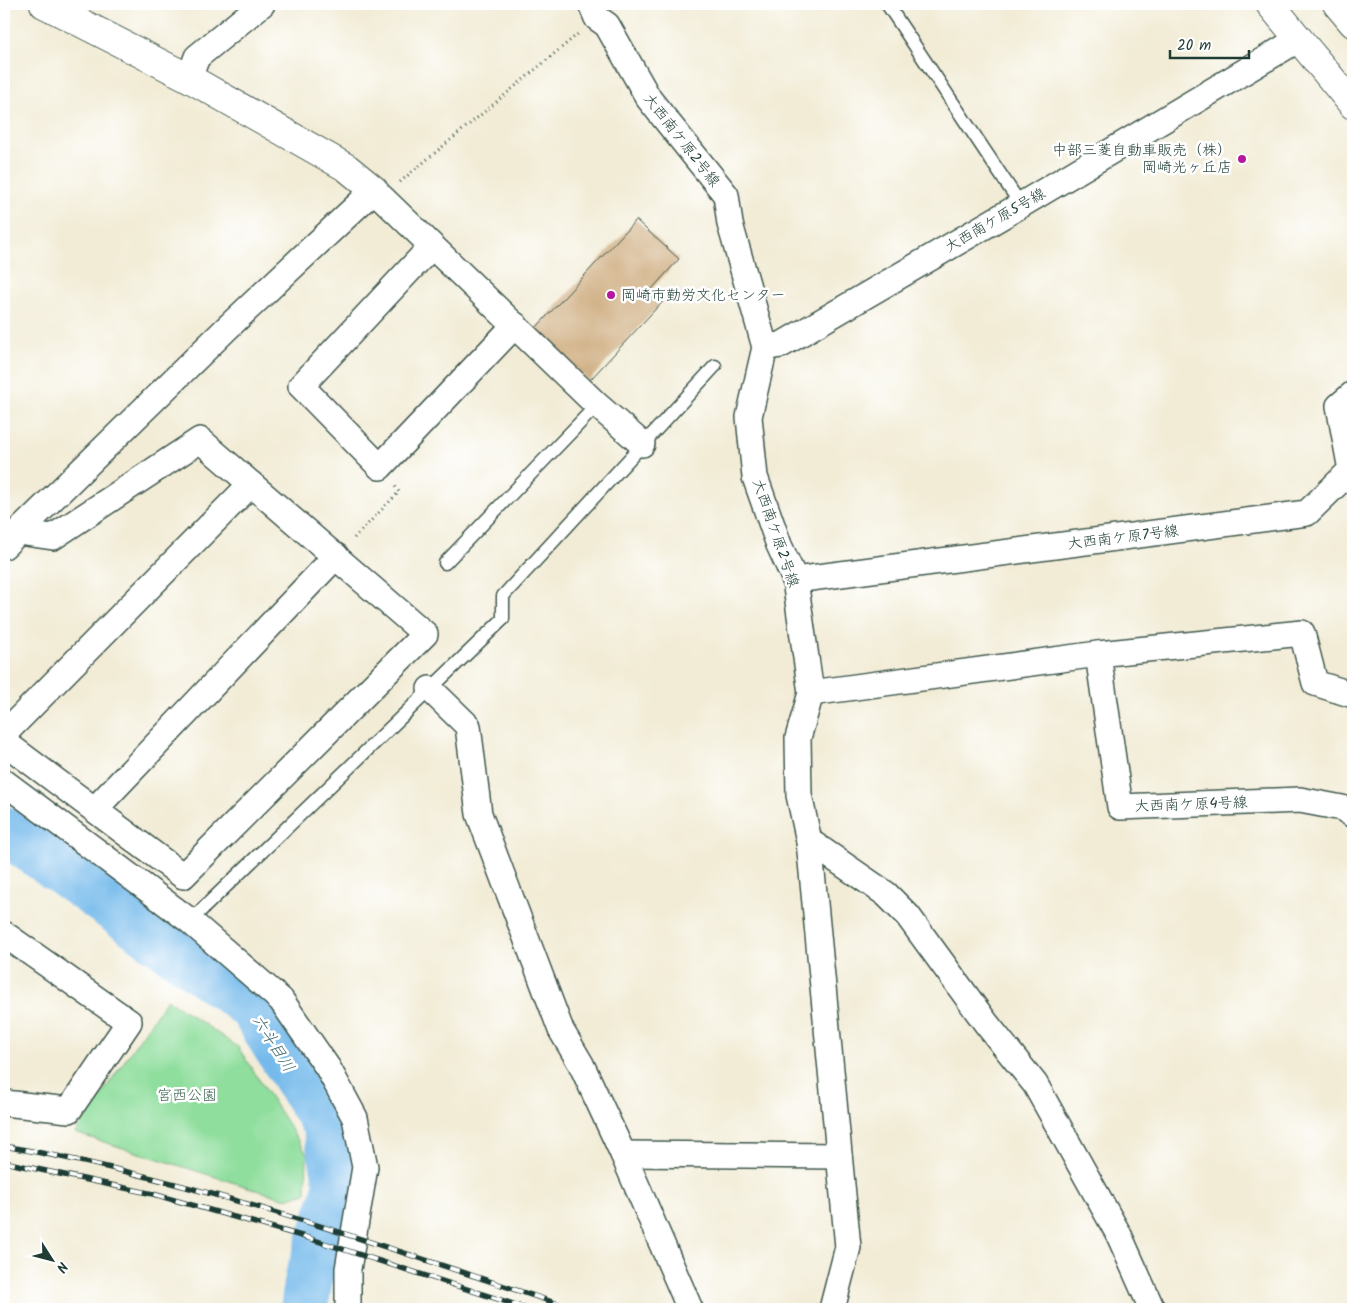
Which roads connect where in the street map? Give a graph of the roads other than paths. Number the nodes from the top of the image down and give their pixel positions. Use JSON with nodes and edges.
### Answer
{"nodes":[{"id":1,"x":44,"y":4,"type":"edge"},
{"id":2,"x":262,"y":4,"type":"edge"},
{"id":3,"x":887,"y":4,"type":"edge"},
{"id":4,"x":1270,"y":4,"type":"edge"},
{"id":5,"x":1337,"y":4,"type":"edge"},
{"id":6,"x":594,"y":11,"type":"edge"},
{"id":7,"x":1353,"y":23,"type":"edge"},
{"id":8,"x":1299,"y":39,"type":"junction"},
{"id":9,"x":189,"y":78,"type":"junction"},
{"id":10,"x":1353,"y":105,"type":"edge"},
{"id":11,"x":374,"y":190,"type":"junction"},
{"id":12,"x":1021,"y":206,"type":"junction"},
{"id":13,"x":431,"y":247,"type":"junction"},
{"id":14,"x":516,"y":325,"type":"junction"},
{"id":15,"x":765,"y":347,"type":"junction"},
{"id":16,"x":715,"y":366,"type":"dead end"},
{"id":17,"x":1353,"y":394,"type":"edge"},
{"id":18,"x":597,"y":405,"type":"junction"},
{"id":19,"x":642,"y":444,"type":"junction"},
{"id":20,"x":251,"y":484,"type":"junction"},
{"id":21,"x":11,"y":539,"type":"edge"},
{"id":22,"x":336,"y":556,"type":"junction"},
{"id":23,"x":445,"y":562,"type":"dead end"},
{"id":24,"x":795,"y":580,"type":"junction"},
{"id":25,"x":1098,"y":654,"type":"junction"},
{"id":26,"x":430,"y":689,"type":"junction"},
{"id":27,"x":812,"y":693,"type":"junction"},
{"id":28,"x":1353,"y":695,"type":"edge"},
{"id":29,"x":4,"y":734,"type":"edge"},
{"id":30,"x":4,"y":742,"type":"edge"},
{"id":31,"x":4,"y":782,"type":"edge"},
{"id":32,"x":95,"y":809,"type":"junction"},
{"id":33,"x":1353,"y":815,"type":"edge"},
{"id":34,"x":809,"y":840,"type":"junction"},
{"id":35,"x":190,"y":921,"type":"junction"},
{"id":36,"x":5,"y":937,"type":"edge"},
{"id":37,"x":4,"y":1103,"type":"edge"},
{"id":38,"x":623,"y":1154,"type":"junction"},
{"id":39,"x":839,"y":1156,"type":"junction"},
{"id":40,"x":348,"y":1309,"type":"edge"},
{"id":41,"x":690,"y":1309,"type":"edge"},
{"id":42,"x":832,"y":1309,"type":"edge"},
{"id":43,"x":1152,"y":1309,"type":"edge"}],
"edges":[{"from":1,"to":9,"type":"street"},
{"from":2,"to":9,"type":"street"},
{"from":3,"to":12,"type":"lane"},
{"from":4,"to":8,"type":"street"},
{"from":5,"to":7,"type":"street"},
{"from":6,"to":15,"type":"street","name":"大西南ケ原2号線"},
{"from":8,"to":10,"type":"street"},
{"from":8,"to":12,"type":"street","name":"大西南ケ原5号線"},
{"from":9,"to":11,"type":"street"},
{"from":11,"to":13,"type":"street"},
{"from":11,"to":21,"type":"street"},
{"from":12,"to":15,"type":"street","name":"大西南ケ原5号線"},
{"from":13,"to":14,"type":"street"},
{"from":13,"to":14,"type":"street"},
{"from":14,"to":18,"type":"street"},
{"from":15,"to":24,"type":"street","name":"大西南ケ原2号線"},
{"from":16,"to":19,"type":"lane"},
{"from":17,"to":24,"type":"street","name":"大西南ケ原7号線"},
{"from":18,"to":19,"type":"street"},
{"from":18,"to":23,"type":"lane"},
{"from":19,"to":26,"type":"lane"},
{"from":20,"to":21,"type":"street"},
{"from":20,"to":22,"type":"street"},
{"from":20,"to":29,"type":"street"},
{"from":22,"to":32,"type":"street"},
{"from":22,"to":32,"type":"street"},
{"from":24,"to":27,"type":"street","name":"大西南ケ原2号線"},
{"from":25,"to":27,"type":"street"},
{"from":25,"to":28,"type":"street"},
{"from":25,"to":33,"type":"street","name":"大西南ケ原4号線"},
{"from":26,"to":35,"type":"lane"},
{"from":26,"to":38,"type":"street"},
{"from":27,"to":34,"type":"street","name":"大西南ケ原2号線"},
{"from":30,"to":32,"type":"street"},
{"from":31,"to":35,"type":"street"},
{"from":34,"to":39,"type":"street","name":"大西南ケ原2号線"},
{"from":34,"to":43,"type":"street"},
{"from":35,"to":40,"type":"street"},
{"from":36,"to":37,"type":"street"},
{"from":38,"to":39,"type":"street"},
{"from":38,"to":41,"type":"street"},
{"from":39,"to":42,"type":"street","name":"大西南ケ原2号線"}]}
